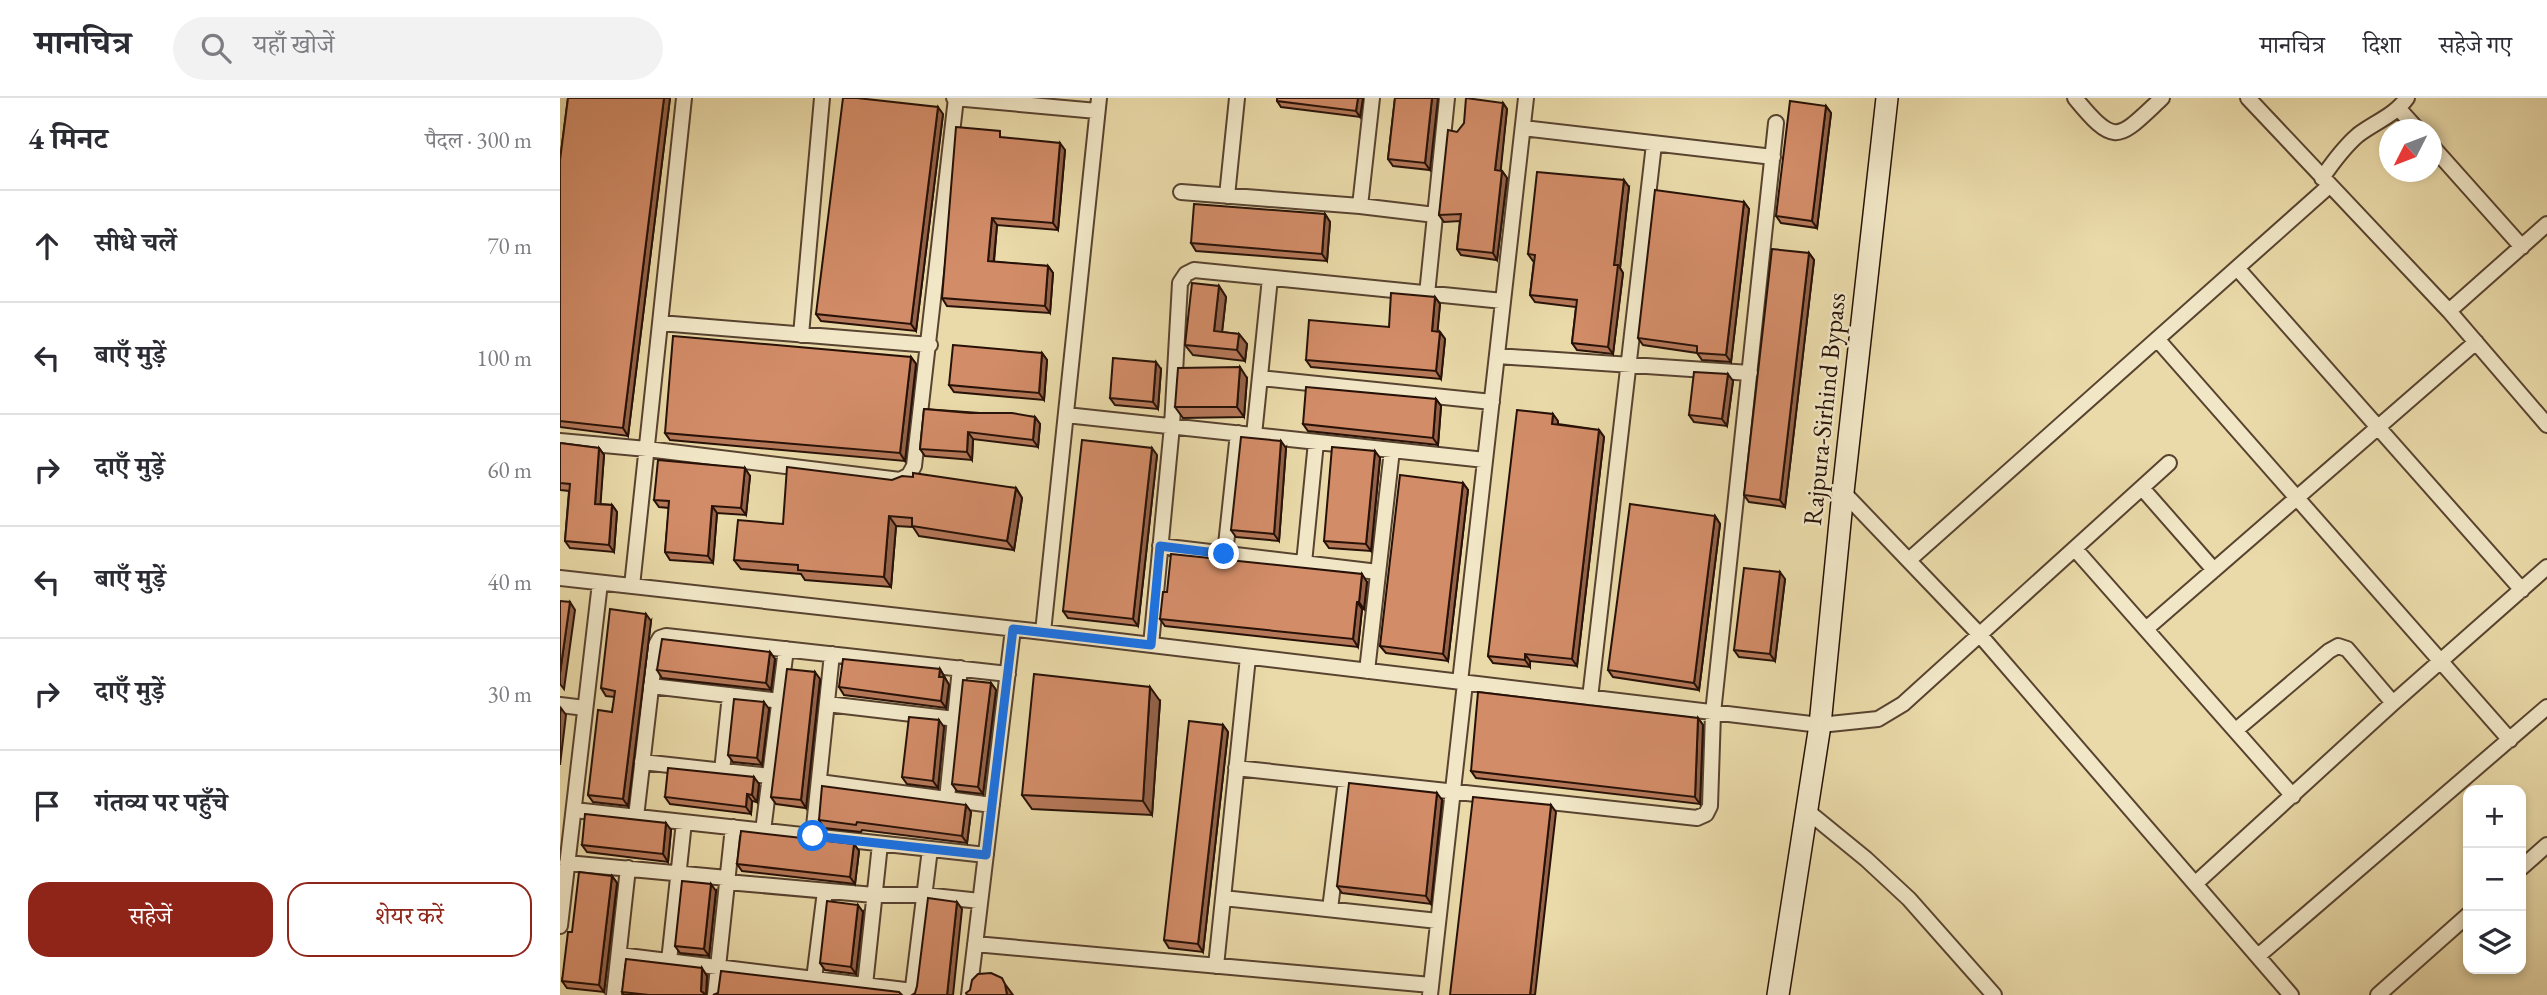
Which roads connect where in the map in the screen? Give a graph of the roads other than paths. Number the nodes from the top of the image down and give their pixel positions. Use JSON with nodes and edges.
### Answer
{"nodes":[{"id":1,"x":684,"y":98,"type":"edge"},
{"id":2,"x":822,"y":98,"type":"edge"},
{"id":3,"x":955,"y":98,"type":"edge"},
{"id":4,"x":1237,"y":98,"type":"edge"},
{"id":5,"x":1372,"y":98,"type":"edge"},
{"id":6,"x":1447,"y":98,"type":"edge"},
{"id":7,"x":1526,"y":98,"type":"edge"},
{"id":8,"x":1886,"y":98,"type":"edge"},
{"id":9,"x":2075,"y":98,"type":"edge"},
{"id":10,"x":2162,"y":98,"type":"edge"},
{"id":11,"x":2248,"y":98,"type":"edge"},
{"id":12,"x":2403,"y":103,"type":"edge"},
{"id":13,"x":1098,"y":105,"type":"edge"},
{"id":14,"x":2412,"y":119,"type":"edge"},
{"id":15,"x":1776,"y":123,"type":"dead end"},
{"id":16,"x":1523,"y":128,"type":"junction"},
{"id":17,"x":1654,"y":144,"type":"junction"},
{"id":18,"x":1773,"y":157,"type":"junction"},
{"id":19,"x":2442,"y":157,"type":"edge"},
{"id":20,"x":2325,"y":182,"type":"junction"},
{"id":21,"x":1181,"y":192,"type":"dead end"},
{"id":22,"x":1227,"y":196,"type":"junction"},
{"id":23,"x":1360,"y":206,"type":"junction"},
{"id":24,"x":1435,"y":215,"type":"junction"},
{"id":25,"x":2546,"y":227,"type":"edge"},
{"id":26,"x":2522,"y":247,"type":"junction"},
{"id":27,"x":2237,"y":268,"type":"junction"},
{"id":28,"x":1270,"y":278,"type":"junction"},
{"id":29,"x":1427,"y":294,"type":"junction"},
{"id":30,"x":1503,"y":301,"type":"junction"},
{"id":31,"x":2449,"y":311,"type":"junction"},
{"id":32,"x":660,"y":323,"type":"junction"},
{"id":33,"x":801,"y":335,"type":"junction"},
{"id":34,"x":2157,"y":339,"type":"junction"},
{"id":35,"x":2476,"y":342,"type":"junction"},
{"id":36,"x":930,"y":345,"type":"junction"},
{"id":37,"x":1497,"y":356,"type":"junction"},
{"id":38,"x":1629,"y":365,"type":"junction"},
{"id":39,"x":1750,"y":373,"type":"junction"},
{"id":40,"x":1260,"y":378,"type":"junction"},
{"id":41,"x":1492,"y":402,"type":"junction"},
{"id":42,"x":1066,"y":415,"type":"junction"},
{"id":43,"x":2547,"y":425,"type":"edge"},
{"id":44,"x":1172,"y":426,"type":"junction"},
{"id":45,"x":2379,"y":426,"type":"junction"},
{"id":46,"x":1238,"y":433,"type":"junction"},
{"id":47,"x":1254,"y":435,"type":"junction"},
{"id":48,"x":560,"y":441,"type":"edge"},
{"id":49,"x":1316,"y":442,"type":"junction"},
{"id":50,"x":647,"y":449,"type":"junction"},
{"id":51,"x":1392,"y":450,"type":"junction"},
{"id":52,"x":1485,"y":460,"type":"junction"},
{"id":53,"x":2169,"y":463,"type":"dead end"},
{"id":54,"x":2142,"y":488,"type":"junction"},
{"id":55,"x":1843,"y":492,"type":"junction"},
{"id":56,"x":2296,"y":499,"type":"junction"},
{"id":57,"x":1160,"y":546,"type":"junction"},
{"id":58,"x":2076,"y":549,"type":"junction"},
{"id":59,"x":1224,"y":554,"type":"junction"},
{"id":60,"x":1909,"y":560,"type":"junction"},
{"id":61,"x":1304,"y":563,"type":"junction"},
{"id":62,"x":2547,"y":567,"type":"edge"},
{"id":63,"x":2214,"y":570,"type":"junction"},
{"id":64,"x":1378,"y":572,"type":"junction"},
{"id":65,"x":560,"y":578,"type":"edge"},
{"id":66,"x":600,"y":583,"type":"junction"},
{"id":67,"x":632,"y":586,"type":"junction"},
{"id":68,"x":2522,"y":590,"type":"junction"},
{"id":69,"x":1013,"y":629,"type":"junction"},
{"id":70,"x":2146,"y":629,"type":"junction"},
{"id":71,"x":1043,"y":632,"type":"junction"},
{"id":72,"x":1980,"y":635,"type":"junction"},
{"id":73,"x":1151,"y":645,"type":"junction"},
{"id":74,"x":786,"y":649,"type":"junction"},
{"id":75,"x":832,"y":654,"type":"junction"},
{"id":76,"x":1248,"y":657,"type":"junction"},
{"id":77,"x":2440,"y":663,"type":"junction"},
{"id":78,"x":960,"y":668,"type":"junction"},
{"id":79,"x":1367,"y":671,"type":"junction"},
{"id":80,"x":1008,"y":674,"type":"junction"},
{"id":81,"x":1462,"y":683,"type":"junction"},
{"id":82,"x":651,"y":686,"type":"junction"},
{"id":83,"x":730,"y":695,"type":"junction"},
{"id":84,"x":1590,"y":698,"type":"junction"},
{"id":85,"x":780,"y":701,"type":"junction"},
{"id":86,"x":2393,"y":703,"type":"junction"},
{"id":87,"x":827,"y":704,"type":"junction"},
{"id":88,"x":560,"y":705,"type":"edge"},
{"id":89,"x":2547,"y":707,"type":"edge"},
{"id":90,"x":585,"y":708,"type":"junction"},
{"id":91,"x":1713,"y":713,"type":"junction"},
{"id":92,"x":955,"y":719,"type":"junction"},
{"id":93,"x":1820,"y":725,"type":"junction"},
{"id":94,"x":2236,"y":730,"type":"junction"},
{"id":95,"x":2510,"y":740,"type":"junction"},
{"id":96,"x":642,"y":762,"type":"junction"},
{"id":97,"x":1236,"y":768,"type":"junction"},
{"id":98,"x":722,"y":771,"type":"junction"},
{"id":99,"x":770,"y":776,"type":"junction"},
{"id":100,"x":1346,"y":780,"type":"junction"},
{"id":101,"x":819,"y":782,"type":"junction"},
{"id":102,"x":1453,"y":791,"type":"junction"},
{"id":103,"x":2293,"y":796,"type":"junction"},
{"id":104,"x":947,"y":799,"type":"junction"},
{"id":105,"x":992,"y":805,"type":"junction"},
{"id":106,"x":574,"y":810,"type":"junction"},
{"id":107,"x":1806,"y":810,"type":"junction"},
{"id":108,"x":636,"y":817,"type":"junction"},
{"id":109,"x":684,"y":822,"type":"junction"},
{"id":110,"x":733,"y":827,"type":"junction"},
{"id":111,"x":763,"y":831,"type":"junction"},
{"id":112,"x":813,"y":836,"type":"junction"},
{"id":113,"x":880,"y":844,"type":"junction"},
{"id":114,"x":2547,"y":845,"type":"edge"},
{"id":115,"x":930,"y":849,"type":"junction"},
{"id":116,"x":986,"y":855,"type":"junction"},
{"id":117,"x":567,"y":863,"type":"junction"},
{"id":118,"x":2526,"y":864,"type":"edge"},
{"id":119,"x":628,"y":869,"type":"junction"},
{"id":120,"x":678,"y":873,"type":"junction"},
{"id":121,"x":727,"y":880,"type":"junction"},
{"id":122,"x":2196,"y":883,"type":"junction"},
{"id":123,"x":825,"y":891,"type":"junction"},
{"id":124,"x":874,"y":895,"type":"junction"},
{"id":125,"x":924,"y":895,"type":"junction"},
{"id":126,"x":1223,"y":898,"type":"junction"},
{"id":127,"x":980,"y":901,"type":"junction"},
{"id":128,"x":1330,"y":909,"type":"junction"},
{"id":129,"x":2463,"y":919,"type":"edge"},
{"id":130,"x":1438,"y":921,"type":"junction"},
{"id":131,"x":560,"y":926,"type":"edge"},
{"id":132,"x":975,"y":944,"type":"junction"},
{"id":133,"x":619,"y":955,"type":"junction"},
{"id":134,"x":2258,"y":956,"type":"junction"},
{"id":135,"x":669,"y":961,"type":"junction"},
{"id":136,"x":718,"y":966,"type":"junction"},
{"id":137,"x":1216,"y":966,"type":"junction"},
{"id":138,"x":814,"y":978,"type":"junction"},
{"id":139,"x":865,"y":985,"type":"junction"},
{"id":140,"x":1431,"y":990,"type":"edge"},
{"id":141,"x":912,"y":993,"type":"edge"},
{"id":142,"x":614,"y":995,"type":"edge"},
{"id":143,"x":715,"y":995,"type":"edge"},
{"id":144,"x":969,"y":995,"type":"edge"},
{"id":145,"x":1778,"y":995,"type":"edge"},
{"id":146,"x":1994,"y":995,"type":"edge"},
{"id":147,"x":2291,"y":995,"type":"edge"},
{"id":148,"x":2378,"y":995,"type":"edge"}],
"edges":[{"from":1,"to":32,"type":"street"},
{"from":2,"to":33,"type":"street"},
{"from":3,"to":13,"type":"street"},
{"from":3,"to":36,"type":"street"},
{"from":4,"to":22,"type":"street"},
{"from":5,"to":23,"type":"street"},
{"from":6,"to":24,"type":"street"},
{"from":7,"to":16,"type":"street"},
{"from":8,"to":55,"type":"main road","name":"Rajpura-Sirhind Bypass"},
{"from":9,"to":10,"type":"street"},
{"from":11,"to":20,"type":"street"},
{"from":12,"to":14,"type":"street"},
{"from":12,"to":20,"type":"street"},
{"from":13,"to":42,"type":"street"},
{"from":15,"to":18,"type":"street"},
{"from":16,"to":17,"type":"street"},
{"from":16,"to":30,"type":"street"},
{"from":17,"to":18,"type":"street"},
{"from":17,"to":38,"type":"street"},
{"from":18,"to":39,"type":"street"},
{"from":19,"to":26,"type":"street"},
{"from":20,"to":27,"type":"street"},
{"from":20,"to":31,"type":"street"},
{"from":21,"to":22,"type":"street"},
{"from":22,"to":23,"type":"street"},
{"from":23,"to":24,"type":"street"},
{"from":24,"to":29,"type":"street"},
{"from":25,"to":26,"type":"street"},
{"from":26,"to":31,"type":"street"},
{"from":27,"to":34,"type":"street"},
{"from":27,"to":45,"type":"street"},
{"from":28,"to":29,"type":"street"},
{"from":28,"to":40,"type":"street"},
{"from":28,"to":44,"type":"street"},
{"from":29,"to":30,"type":"street"},
{"from":30,"to":37,"type":"street"},
{"from":31,"to":35,"type":"street"},
{"from":32,"to":33,"type":"street"},
{"from":32,"to":50,"type":"street"},
{"from":33,"to":36,"type":"street"},
{"from":34,"to":56,"type":"street"},
{"from":34,"to":60,"type":"street"},
{"from":35,"to":43,"type":"street"},
{"from":35,"to":45,"type":"street"},
{"from":36,"to":50,"type":"street"},
{"from":37,"to":38,"type":"street"},
{"from":37,"to":41,"type":"street"},
{"from":38,"to":39,"type":"street"},
{"from":38,"to":84,"type":"street"},
{"from":39,"to":91,"type":"street"},
{"from":40,"to":41,"type":"street"},
{"from":40,"to":47,"type":"street"},
{"from":41,"to":52,"type":"street"},
{"from":42,"to":44,"type":"street"},
{"from":42,"to":71,"type":"street"},
{"from":44,"to":46,"type":"street"},
{"from":44,"to":57,"type":"street"},
{"from":45,"to":56,"type":"street"},
{"from":45,"to":68,"type":"street"},
{"from":46,"to":47,"type":"street"},
{"from":46,"to":59,"type":"street"},
{"from":47,"to":49,"type":"street"},
{"from":48,"to":50,"type":"street"},
{"from":49,"to":51,"type":"street"},
{"from":49,"to":61,"type":"street"},
{"from":50,"to":67,"type":"street"},
{"from":51,"to":52,"type":"street"},
{"from":51,"to":64,"type":"street"},
{"from":52,"to":81,"type":"street"},
{"from":53,"to":54,"type":"street"},
{"from":54,"to":58,"type":"street"},
{"from":54,"to":63,"type":"street"},
{"from":55,"to":60,"type":"street"},
{"from":55,"to":93,"type":"main road","name":"Rajpura-Sirhind Bypass"},
{"from":56,"to":63,"type":"street"},
{"from":56,"to":77,"type":"street"},
{"from":57,"to":59,"type":"street"},
{"from":57,"to":73,"type":"street"},
{"from":58,"to":70,"type":"street"},
{"from":58,"to":72,"type":"street"},
{"from":59,"to":61,"type":"street"},
{"from":60,"to":72,"type":"street"},
{"from":61,"to":64,"type":"street"},
{"from":62,"to":68,"type":"street"},
{"from":63,"to":70,"type":"street"},
{"from":64,"to":79,"type":"street"},
{"from":65,"to":66,"type":"street"},
{"from":66,"to":67,"type":"street"},
{"from":66,"to":90,"type":"street"},
{"from":67,"to":69,"type":"street"},
{"from":68,"to":77,"type":"street"},
{"from":69,"to":71,"type":"street"},
{"from":69,"to":80,"type":"street"},
{"from":70,"to":94,"type":"street"},
{"from":71,"to":73,"type":"street"},
{"from":72,"to":93,"type":"street"},
{"from":72,"to":122,"type":"street"},
{"from":73,"to":76,"type":"street"},
{"from":74,"to":75,"type":"street"},
{"from":74,"to":82,"type":"street"},
{"from":74,"to":85,"type":"street"},
{"from":75,"to":78,"type":"street"},
{"from":75,"to":87,"type":"street"},
{"from":76,"to":79,"type":"street"},
{"from":76,"to":97,"type":"street"},
{"from":77,"to":86,"type":"street"},
{"from":77,"to":95,"type":"street"},
{"from":78,"to":80,"type":"street"},
{"from":78,"to":92,"type":"street"},
{"from":79,"to":81,"type":"street"},
{"from":80,"to":105,"type":"street"},
{"from":81,"to":84,"type":"street"},
{"from":81,"to":102,"type":"street"},
{"from":82,"to":83,"type":"street"},
{"from":82,"to":96,"type":"street"},
{"from":83,"to":85,"type":"street"},
{"from":83,"to":98,"type":"street"},
{"from":84,"to":91,"type":"street"},
{"from":85,"to":99,"type":"street"},
{"from":86,"to":94,"type":"street"},
{"from":86,"to":103,"type":"street"},
{"from":87,"to":92,"type":"street"},
{"from":87,"to":101,"type":"street"},
{"from":88,"to":90,"type":"street"},
{"from":89,"to":95,"type":"street"},
{"from":90,"to":106,"type":"street"},
{"from":91,"to":93,"type":"street"},
{"from":91,"to":102,"type":"street"},
{"from":92,"to":104,"type":"street"},
{"from":93,"to":107,"type":"main road","name":"Rajpura-Sirhind Bypass"},
{"from":94,"to":103,"type":"street"},
{"from":95,"to":134,"type":"street"},
{"from":96,"to":98,"type":"street"},
{"from":96,"to":108,"type":"street"},
{"from":97,"to":100,"type":"street"},
{"from":97,"to":126,"type":"street"},
{"from":98,"to":99,"type":"street"},
{"from":99,"to":111,"type":"street"},
{"from":100,"to":102,"type":"street"},
{"from":100,"to":128,"type":"street"},
{"from":101,"to":104,"type":"street"},
{"from":101,"to":112,"type":"street"},
{"from":102,"to":130,"type":"street"},
{"from":103,"to":122,"type":"street"},
{"from":104,"to":105,"type":"street"},
{"from":105,"to":116,"type":"street"},
{"from":106,"to":108,"type":"street"},
{"from":106,"to":117,"type":"street"},
{"from":107,"to":145,"type":"main road","name":"Rajpura-Sirhind Bypass"},
{"from":107,"to":146,"type":"street"},
{"from":108,"to":109,"type":"street"},
{"from":109,"to":110,"type":"street"},
{"from":109,"to":120,"type":"street"},
{"from":110,"to":111,"type":"street"},
{"from":110,"to":121,"type":"street"},
{"from":111,"to":112,"type":"street"},
{"from":112,"to":113,"type":"street"},
{"from":113,"to":115,"type":"street"},
{"from":113,"to":124,"type":"street"},
{"from":114,"to":118,"type":"street"},
{"from":115,"to":116,"type":"street"},
{"from":115,"to":125,"type":"street"},
{"from":116,"to":127,"type":"street"},
{"from":117,"to":119,"type":"street"},
{"from":117,"to":131,"type":"street"},
{"from":119,"to":120,"type":"street"},
{"from":119,"to":133,"type":"street"},
{"from":120,"to":121,"type":"street"},
{"from":120,"to":135,"type":"street"},
{"from":121,"to":123,"type":"street"},
{"from":121,"to":136,"type":"street"},
{"from":122,"to":134,"type":"street"},
{"from":123,"to":124,"type":"street"},
{"from":123,"to":138,"type":"street"},
{"from":124,"to":125,"type":"street"},
{"from":124,"to":139,"type":"street"},
{"from":125,"to":127,"type":"street"},
{"from":125,"to":141,"type":"street"},
{"from":126,"to":128,"type":"street"},
{"from":126,"to":137,"type":"street"},
{"from":127,"to":132,"type":"street"},
{"from":128,"to":130,"type":"street"},
{"from":129,"to":148,"type":"street"},
{"from":130,"to":140,"type":"street"},
{"from":132,"to":137,"type":"street"},
{"from":132,"to":144,"type":"street"},
{"from":133,"to":135,"type":"street"},
{"from":133,"to":142,"type":"street"},
{"from":134,"to":147,"type":"street"},
{"from":135,"to":136,"type":"street"},
{"from":136,"to":138,"type":"street"},
{"from":136,"to":143,"type":"street"},
{"from":137,"to":140,"type":"street"},
{"from":138,"to":139,"type":"street"},
{"from":139,"to":141,"type":"street"}]}
